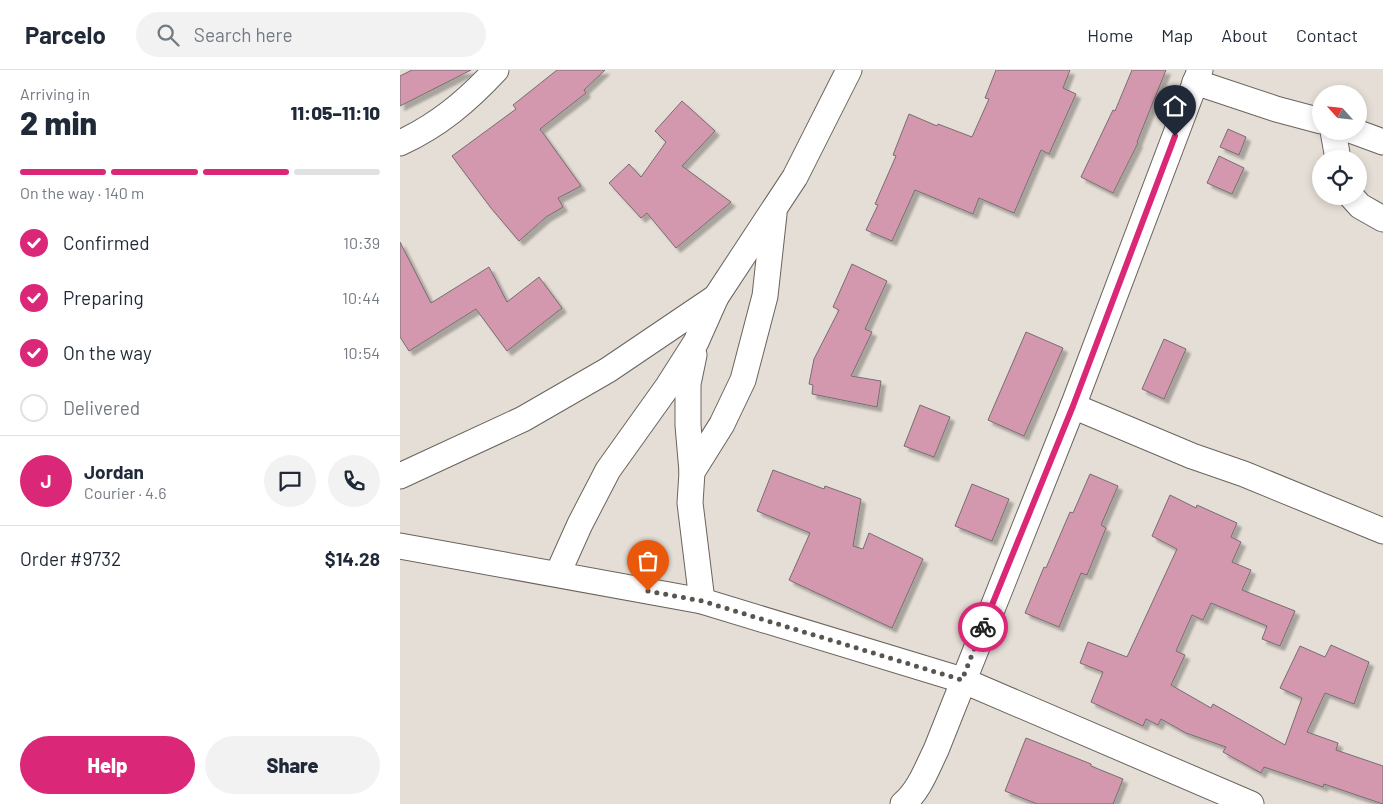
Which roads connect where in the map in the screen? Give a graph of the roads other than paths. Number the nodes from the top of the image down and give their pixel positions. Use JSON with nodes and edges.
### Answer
{"nodes":[{"id":1,"x":496,"y":70,"type":"edge"},
{"id":2,"x":849,"y":70,"type":"edge"},
{"id":3,"x":1197,"y":76,"type":"edge"},
{"id":4,"x":1312,"y":119,"type":"edge"},
{"id":5,"x":1368,"y":136,"type":"edge"},
{"id":6,"x":1383,"y":142,"type":"edge"},
{"id":7,"x":400,"y":143,"type":"edge"},
{"id":8,"x":1359,"y":205,"type":"edge"},
{"id":9,"x":775,"y":209,"type":"junction"},
{"id":10,"x":1383,"y":219,"type":"edge"},
{"id":11,"x":716,"y":297,"type":"junction"},
{"id":12,"x":696,"y":342,"type":"junction"},
{"id":13,"x":1073,"y":406,"type":"junction"},
{"id":14,"x":692,"y":472,"type":"junction"},
{"id":15,"x":400,"y":476,"type":"edge"},
{"id":16,"x":1383,"y":531,"type":"edge"},
{"id":17,"x":400,"y":546,"type":"edge"},
{"id":18,"x":558,"y":573,"type":"junction"},
{"id":19,"x":702,"y":601,"type":"junction"},
{"id":20,"x":962,"y":680,"type":"junction"},
{"id":21,"x":1242,"y":802,"type":"edge"},
{"id":22,"x":903,"y":804,"type":"edge"}],
"edges":[{"from":1,"to":7,"type":"street"},
{"from":2,"to":9,"type":"street"},
{"from":3,"to":4,"type":"street"},
{"from":3,"to":13,"type":"street"},
{"from":5,"to":6,"type":"street"},
{"from":8,"to":10,"type":"street"},
{"from":9,"to":11,"type":"street"},
{"from":9,"to":14,"type":"street"},
{"from":11,"to":12,"type":"street"},
{"from":11,"to":15,"type":"street"},
{"from":12,"to":14,"type":"street"},
{"from":12,"to":18,"type":"street"},
{"from":13,"to":16,"type":"street"},
{"from":13,"to":20,"type":"street"},
{"from":14,"to":19,"type":"street"},
{"from":17,"to":18,"type":"street"},
{"from":18,"to":19,"type":"street"},
{"from":19,"to":20,"type":"street"},
{"from":20,"to":21,"type":"street"},
{"from":20,"to":22,"type":"street"}]}
